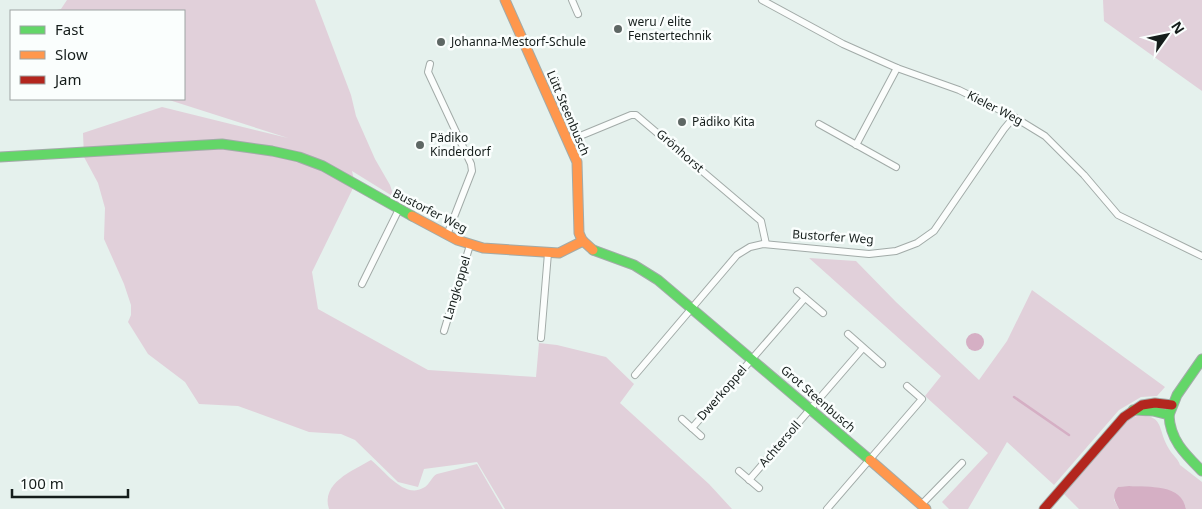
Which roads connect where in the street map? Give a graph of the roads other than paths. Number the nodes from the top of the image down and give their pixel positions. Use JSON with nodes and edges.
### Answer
{"nodes":[{"id":1,"x":505,"y":0,"type":"edge"},
{"id":2,"x":572,"y":0,"type":"edge"},
{"id":3,"x":762,"y":0,"type":"edge"},
{"id":4,"x":578,"y":14,"type":"dead end"},
{"id":5,"x":430,"y":64,"type":"dead end"},
{"id":6,"x":897,"y":68,"type":"junction"},
{"id":7,"x":1014,"y":117,"type":"junction"},
{"id":8,"x":819,"y":124,"type":"dead end"},
{"id":9,"x":568,"y":141,"type":"junction"},
{"id":10,"x":856,"y":146,"type":"junction"},
{"id":11,"x":0,"y":157,"type":"edge"},
{"id":12,"x":896,"y":167,"type":"dead end"},
{"id":13,"x":399,"y":210,"type":"junction"},
{"id":14,"x":448,"y":235,"type":"junction"},
{"id":15,"x":583,"y":241,"type":"junction"},
{"id":16,"x":766,"y":244,"type":"junction"},
{"id":17,"x":470,"y":245,"type":"junction"},
{"id":18,"x":548,"y":253,"type":"junction"},
{"id":19,"x":1202,"y":256,"type":"edge"},
{"id":20,"x":362,"y":284,"type":"dead end"},
{"id":21,"x":797,"y":291,"type":"dead end"},
{"id":22,"x":805,"y":298,"type":"junction"},
{"id":23,"x":693,"y":308,"type":"junction"},
{"id":24,"x":823,"y":313,"type":"dead end"},
{"id":25,"x":444,"y":331,"type":"dead end"},
{"id":26,"x":848,"y":334,"type":"dead end"},
{"id":27,"x":541,"y":338,"type":"dead end"},
{"id":28,"x":863,"y":348,"type":"junction"},
{"id":29,"x":752,"y":358,"type":"junction"},
{"id":30,"x":1202,"y":359,"type":"edge"},
{"id":31,"x":882,"y":364,"type":"dead end"},
{"id":32,"x":635,"y":375,"type":"dead end"},
{"id":33,"x":906,"y":386,"type":"dead end"},
{"id":34,"x":1172,"y":405,"type":"junction"},
{"id":35,"x":810,"y":409,"type":"junction"},
{"id":36,"x":1133,"y":410,"type":"junction"},
{"id":37,"x":1169,"y":415,"type":"junction"},
{"id":38,"x":682,"y":419,"type":"dead end"},
{"id":39,"x":692,"y":428,"type":"junction"},
{"id":40,"x":701,"y":436,"type":"dead end"},
{"id":41,"x":869,"y":459,"type":"junction"},
{"id":42,"x":1192,"y":460,"type":"junction"},
{"id":43,"x":962,"y":463,"type":"dead end"},
{"id":44,"x":1202,"y":464,"type":"edge"},
{"id":45,"x":739,"y":471,"type":"dead end"},
{"id":46,"x":1202,"y":471,"type":"edge"},
{"id":47,"x":749,"y":480,"type":"junction"},
{"id":48,"x":759,"y":488,"type":"dead end"},
{"id":49,"x":923,"y":507,"type":"edge"},
{"id":50,"x":827,"y":509,"type":"edge"},
{"id":51,"x":1044,"y":509,"type":"edge"}],
"edges":[{"from":1,"to":9,"type":"main road","name":"Lütt Steenbusch"},
{"from":2,"to":4,"type":"street"},
{"from":3,"to":6,"type":"street","name":"Kieler Weg"},
{"from":5,"to":14,"type":"street"},
{"from":6,"to":7,"type":"street","name":"Kieler Weg"},
{"from":6,"to":10,"type":"street"},
{"from":7,"to":16,"type":"street","name":"Bustorfer Weg"},
{"from":7,"to":19,"type":"street","name":"Kieler Weg"},
{"from":8,"to":10,"type":"street"},
{"from":9,"to":15,"type":"main road","name":"Lütt Steenbusch"},
{"from":9,"to":16,"type":"street","name":"Grönhorst"},
{"from":10,"to":12,"type":"street"},
{"from":11,"to":13,"type":"main road","name":"Bustorfer Weg"},
{"from":13,"to":14,"type":"main road","name":"Bustorfer Weg"},
{"from":13,"to":20,"type":"street"},
{"from":14,"to":17,"type":"main road","name":"Bustorfer Weg"},
{"from":15,"to":18,"type":"main road","name":"Bustorfer Weg"},
{"from":15,"to":23,"type":"main road"},
{"from":16,"to":23,"type":"street","name":"Bustorfer Weg"},
{"from":17,"to":18,"type":"main road","name":"Bustorfer Weg"},
{"from":17,"to":25,"type":"street","name":"Langkoppel"},
{"from":18,"to":27,"type":"street"},
{"from":21,"to":22,"type":"street"},
{"from":22,"to":24,"type":"street"},
{"from":22,"to":29,"type":"street","name":"Dwerkoppel"},
{"from":23,"to":29,"type":"main road","name":"Grot Steenbusch"},
{"from":23,"to":32,"type":"street","name":"Bustorfer Weg"},
{"from":26,"to":28,"type":"street"},
{"from":28,"to":31,"type":"street"},
{"from":28,"to":35,"type":"street","name":"Achtersoll"},
{"from":29,"to":35,"type":"main road","name":"Grot Steenbusch"},
{"from":29,"to":39,"type":"street","name":"Dwerkoppel"},
{"from":30,"to":34,"type":"main road"},
{"from":33,"to":41,"type":"street"},
{"from":34,"to":36,"type":"main road"},
{"from":34,"to":37,"type":"main road"},
{"from":35,"to":41,"type":"main road","name":"Grot Steenbusch"},
{"from":35,"to":47,"type":"street","name":"Achtersoll"},
{"from":36,"to":37,"type":"main road"},
{"from":36,"to":51,"type":"main road"},
{"from":37,"to":42,"type":"main road"},
{"from":38,"to":39,"type":"street"},
{"from":39,"to":40,"type":"street"},
{"from":41,"to":49,"type":"main road","name":"Grot Steenbusch"},
{"from":41,"to":50,"type":"street"},
{"from":42,"to":44,"type":"main road"},
{"from":42,"to":46,"type":"main road"},
{"from":43,"to":49,"type":"street"},
{"from":45,"to":47,"type":"street"},
{"from":47,"to":48,"type":"street"}]}
